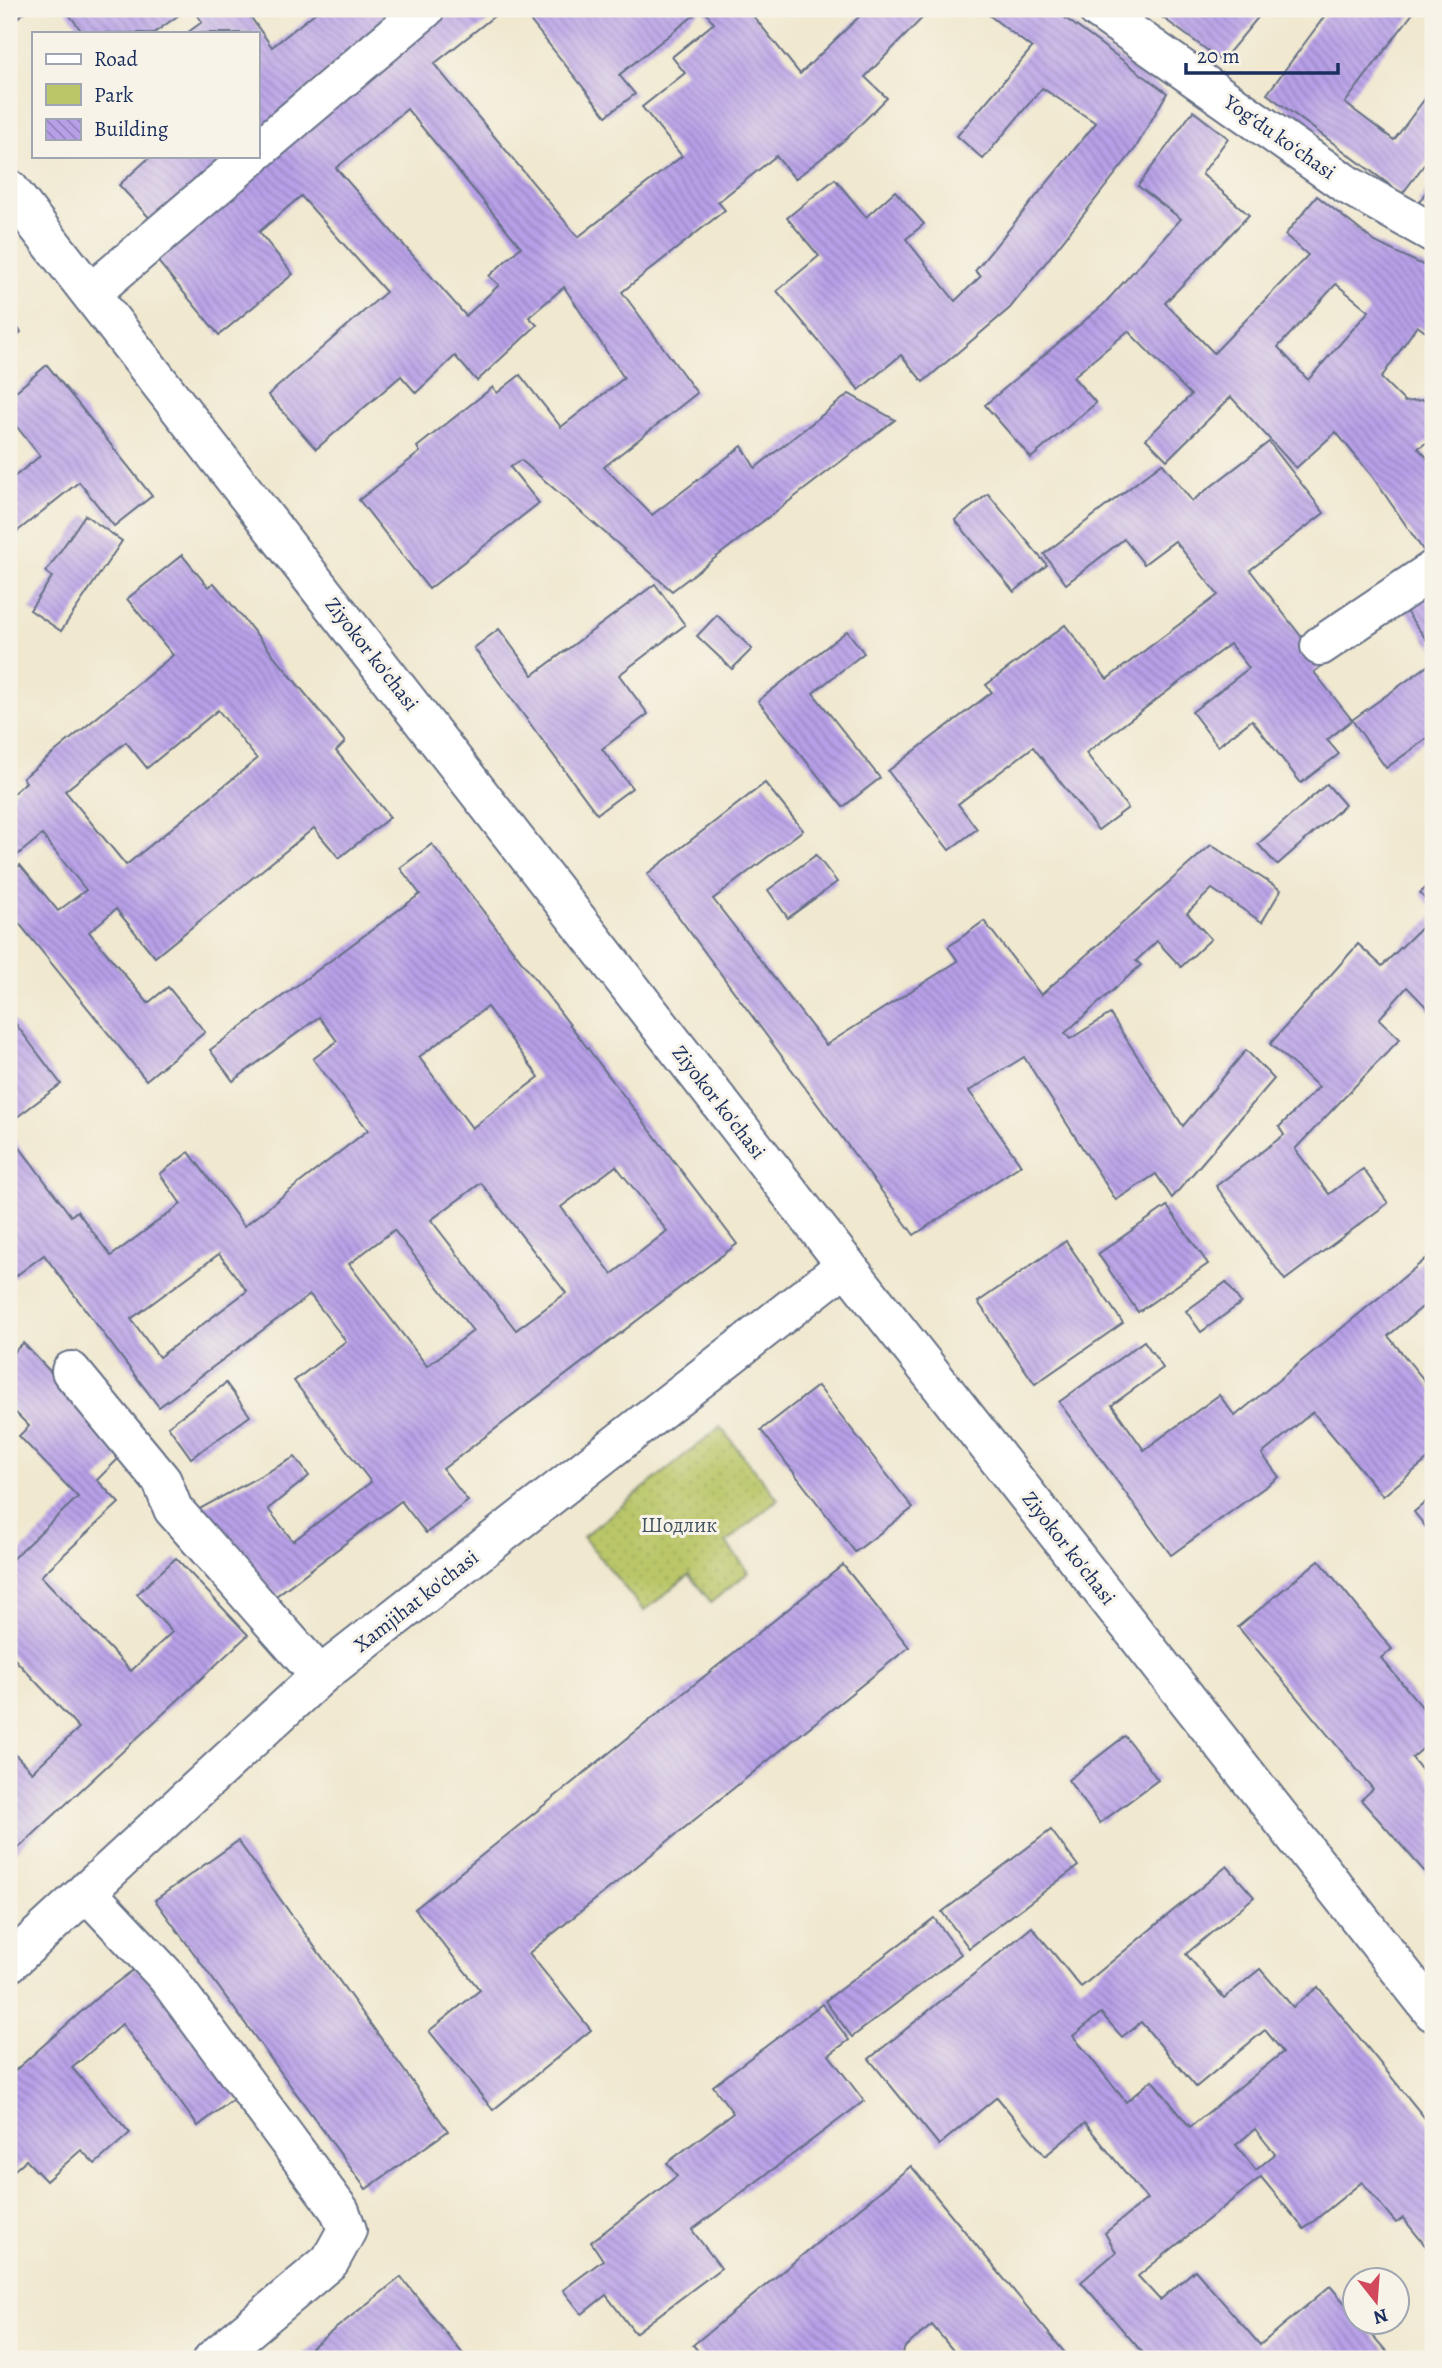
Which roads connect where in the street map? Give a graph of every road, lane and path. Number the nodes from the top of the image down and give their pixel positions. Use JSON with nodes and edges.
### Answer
{"nodes":[{"id":1,"x":425,"y":9,"type":"edge"},
{"id":2,"x":1097,"y":9,"type":"edge"},
{"id":3,"x":259,"y":149,"type":"edge"},
{"id":4,"x":250,"y":158,"type":"edge"},
{"id":5,"x":9,"y":189,"type":"edge"},
{"id":6,"x":1433,"y":233,"type":"edge"},
{"id":7,"x":91,"y":293,"type":"junction"},
{"id":8,"x":1433,"y":570,"type":"edge"},
{"id":9,"x":1320,"y":646,"type":"dead end"},
{"id":10,"x":846,"y":1265,"type":"junction"},
{"id":11,"x":71,"y":1371,"type":"dead end"},
{"id":12,"x":320,"y":1676,"type":"junction"},
{"id":13,"x":86,"y":1891,"type":"junction"},
{"id":14,"x":9,"y":1963,"type":"edge"},
{"id":15,"x":1433,"y":2012,"type":"edge"},
{"id":16,"x":213,"y":2359,"type":"edge"}],
"edges":[{"from":1,"to":3,"type":"street"},
{"from":2,"to":6,"type":"street","name":"Yogʻdu koʻchasi"},
{"from":4,"to":7,"type":"street"},
{"from":5,"to":7,"type":"street","name":"Ziyokor ko'chasi"},
{"from":7,"to":10,"type":"street","name":"Ziyokor ko'chasi"},
{"from":8,"to":9,"type":"street"},
{"from":10,"to":12,"type":"street","name":"Xamjihat ko'chasi"},
{"from":10,"to":15,"type":"street","name":"Ziyokor ko'chasi"},
{"from":11,"to":12,"type":"street"},
{"from":12,"to":13,"type":"street","name":"Xamjihat ko'chasi"},
{"from":13,"to":14,"type":"street","name":"Xamjihat ko'chasi"},
{"from":13,"to":16,"type":"street"}]}
